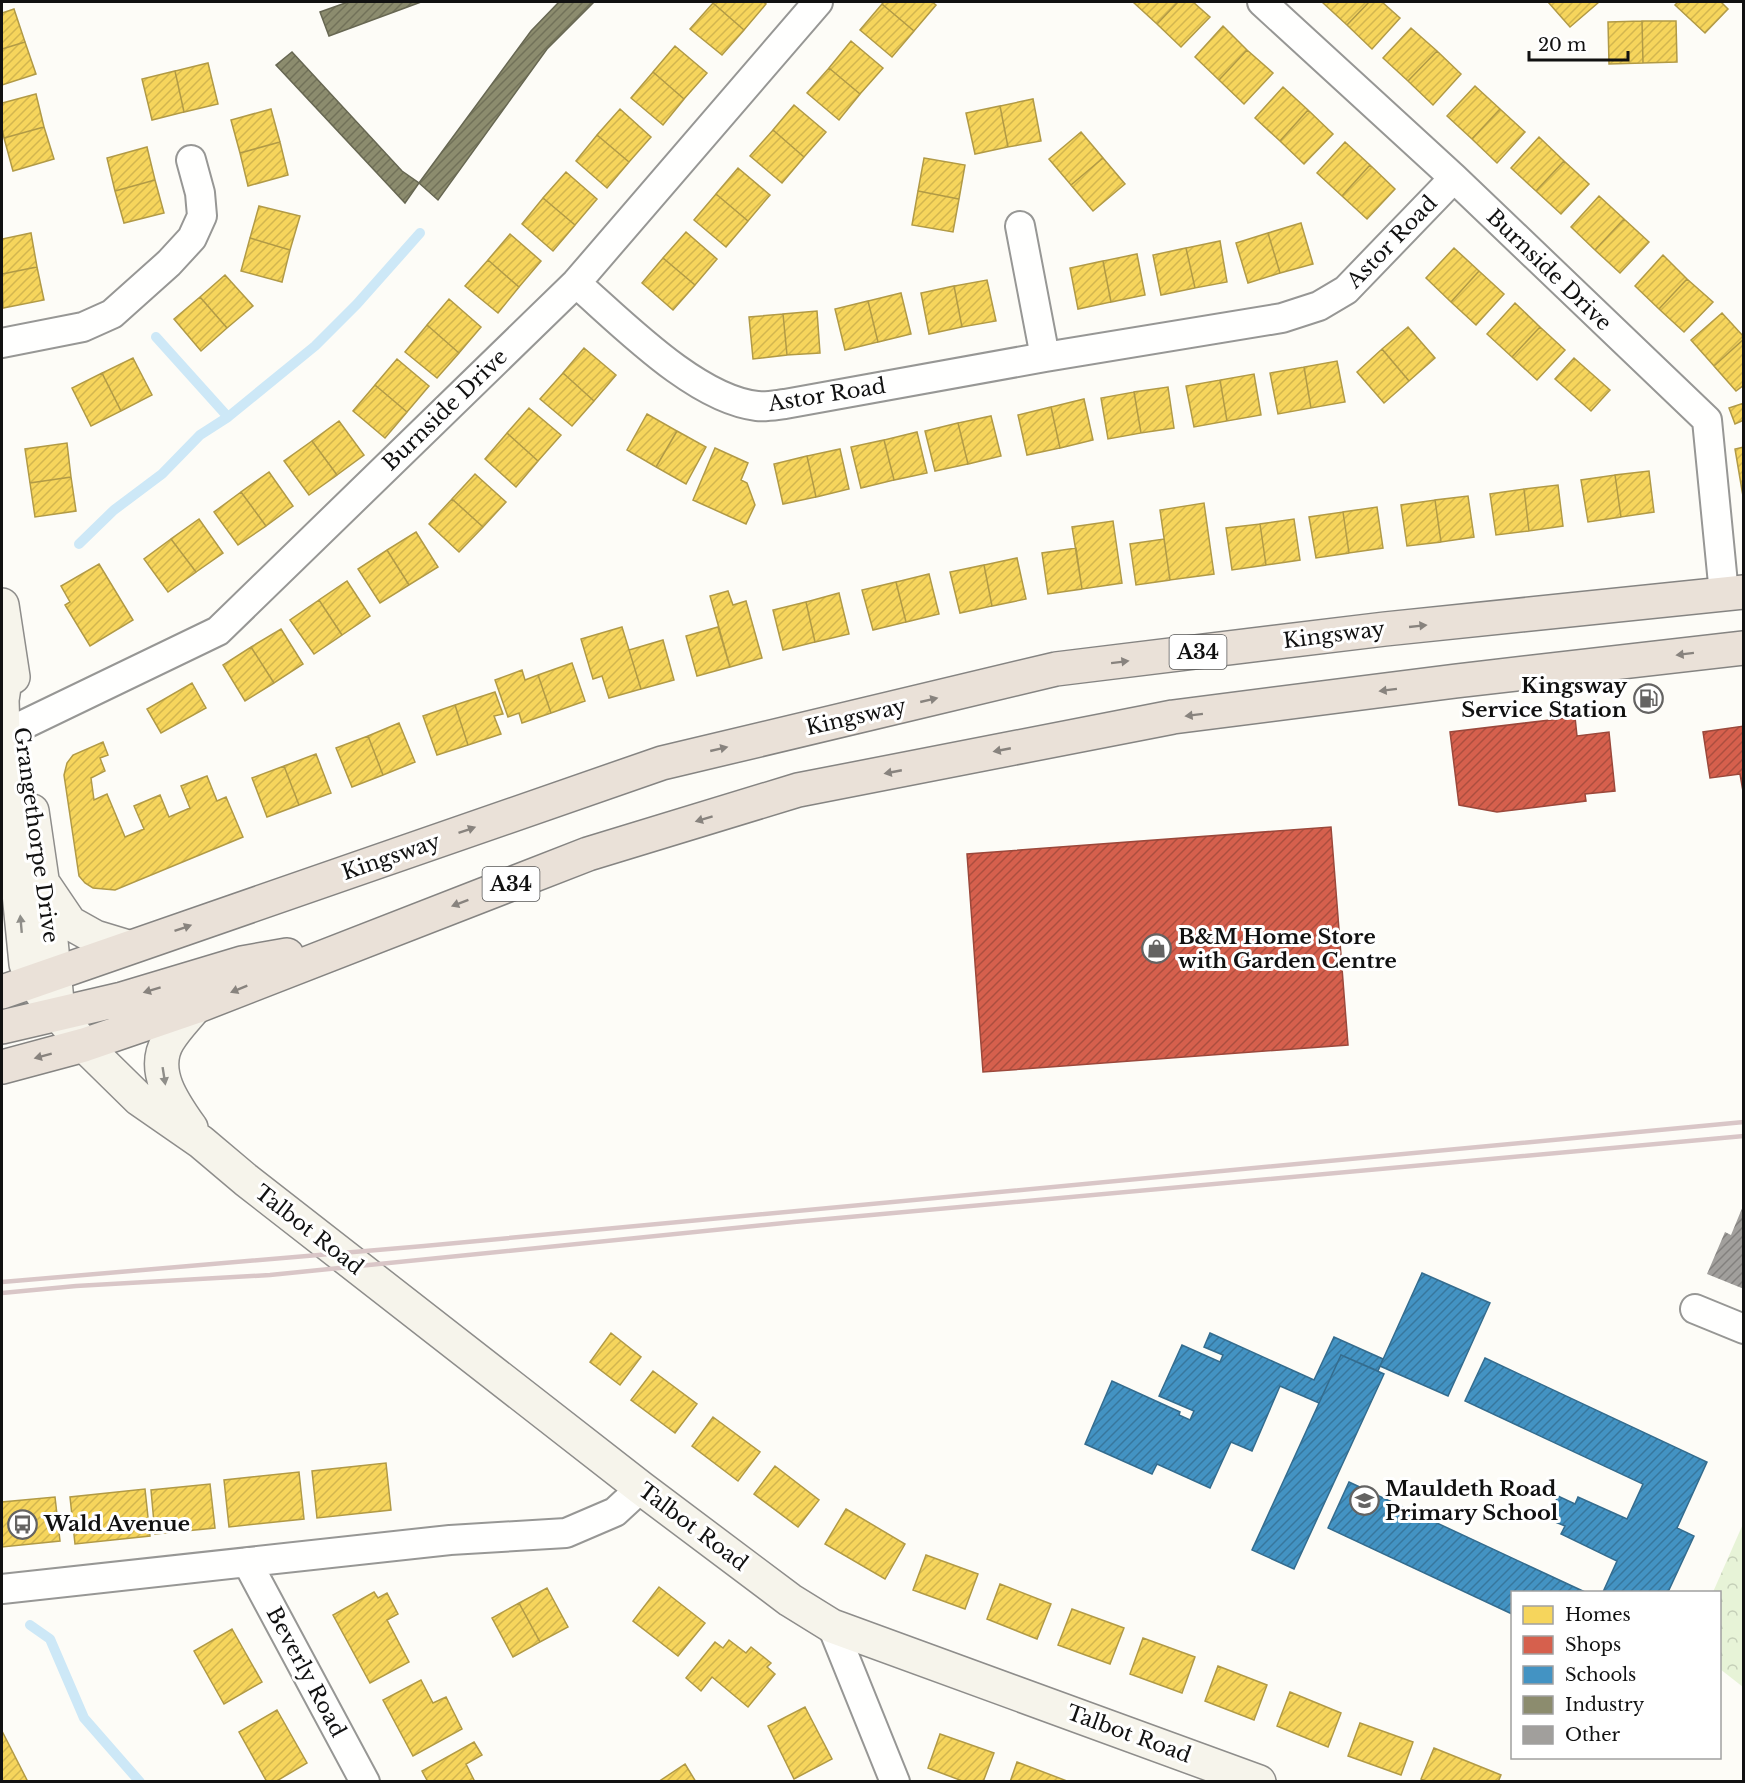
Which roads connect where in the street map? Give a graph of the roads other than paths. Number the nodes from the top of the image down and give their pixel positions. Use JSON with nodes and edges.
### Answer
{"nodes":[{"id":1,"x":818,"y":2,"type":"edge"},
{"id":2,"x":1262,"y":2,"type":"edge"},
{"id":3,"x":191,"y":160,"type":"dead end"},
{"id":4,"x":1454,"y":178,"type":"junction"},
{"id":5,"x":1020,"y":226,"type":"dead end"},
{"id":6,"x":576,"y":283,"type":"junction"},
{"id":7,"x":2,"y":343,"type":"edge"},
{"id":8,"x":1045,"y":357,"type":"junction"},
{"id":9,"x":1734,"y":593,"type":"edge"},
{"id":10,"x":2,"y":605,"type":"edge"},
{"id":11,"x":1743,"y":648,"type":"edge"},
{"id":12,"x":12,"y":729,"type":"junction"},
{"id":13,"x":43,"y":882,"type":"junction"},
{"id":14,"x":352,"y":944,"type":"junction"},
{"id":15,"x":128,"y":947,"type":"junction"},
{"id":16,"x":43,"y":977,"type":"junction"},
{"id":17,"x":2,"y":992,"type":"edge"},
{"id":18,"x":195,"y":1007,"type":"junction"},
{"id":19,"x":58,"y":1014,"type":"junction"},
{"id":20,"x":2,"y":1028,"type":"edge"},
{"id":21,"x":84,"y":1045,"type":"junction"},
{"id":22,"x":2,"y":1067,"type":"edge"},
{"id":23,"x":201,"y":1142,"type":"junction"},
{"id":24,"x":1695,"y":1309,"type":"dead end"},
{"id":25,"x":1743,"y":1329,"type":"edge"},
{"id":26,"x":641,"y":1488,"type":"junction"},
{"id":27,"x":248,"y":1562,"type":"junction"},
{"id":28,"x":2,"y":1589,"type":"edge"},
{"id":29,"x":832,"y":1626,"type":"junction"},
{"id":30,"x":365,"y":1782,"type":"edge"},
{"id":31,"x":895,"y":1782,"type":"edge"},
{"id":32,"x":1259,"y":1782,"type":"edge"}],
"edges":[{"from":1,"to":6,"type":"street","name":"Burnside Drive"},
{"from":2,"to":4,"type":"street","name":"Burnside Drive"},
{"from":3,"to":7,"type":"street"},
{"from":4,"to":8,"type":"street","name":"Astor Road"},
{"from":4,"to":9,"type":"street","name":"Burnside Drive"},
{"from":5,"to":8,"type":"street"},
{"from":6,"to":8,"type":"street","name":"Astor Road"},
{"from":6,"to":12,"type":"street","name":"Burnside Drive"},
{"from":15,"to":9,"type":"highway","name":"Kingsway","number":"A34","one_way":true},
{"from":10,"to":12,"type":"street","name":"Grangethorpe Drive"},
{"from":11,"to":14,"type":"highway","number":"A34","one_way":true},
{"from":12,"to":13,"type":"street","name":"Grangethorpe Drive"},
{"from":16,"to":12,"type":"street","name":"Grangethorpe Drive","one_way":true},
{"from":13,"to":15,"type":"street"},
{"from":13,"to":16,"type":"street","name":"Grangethorpe Drive"},
{"from":14,"to":18,"type":"highway","number":"A34","one_way":true},
{"from":14,"to":19,"type":"highway","number":"A34","one_way":true},
{"from":15,"to":16,"type":"highway","name":"Kingsway","number":"A34"},
{"from":16,"to":17,"type":"highway","name":"Kingsway","number":"A34"},
{"from":16,"to":19,"type":"street","name":"Talbot Road"},
{"from":18,"to":21,"type":"highway","number":"A34"},
{"from":18,"to":23,"type":"street","name":"Talbot Road","one_way":true},
{"from":19,"to":20,"type":"highway","number":"A34"},
{"from":19,"to":21,"type":"street","name":"Talbot Road"},
{"from":21,"to":22,"type":"highway","number":"A34","one_way":true},
{"from":21,"to":23,"type":"street","name":"Talbot Road"},
{"from":23,"to":26,"type":"street","name":"Talbot Road"},
{"from":24,"to":25,"type":"street"},
{"from":26,"to":27,"type":"street"},
{"from":26,"to":29,"type":"street","name":"Talbot Road"},
{"from":27,"to":28,"type":"street"},
{"from":27,"to":30,"type":"street","name":"Beverly Road"},
{"from":29,"to":31,"type":"street"},
{"from":29,"to":32,"type":"street","name":"Talbot Road"}]}
